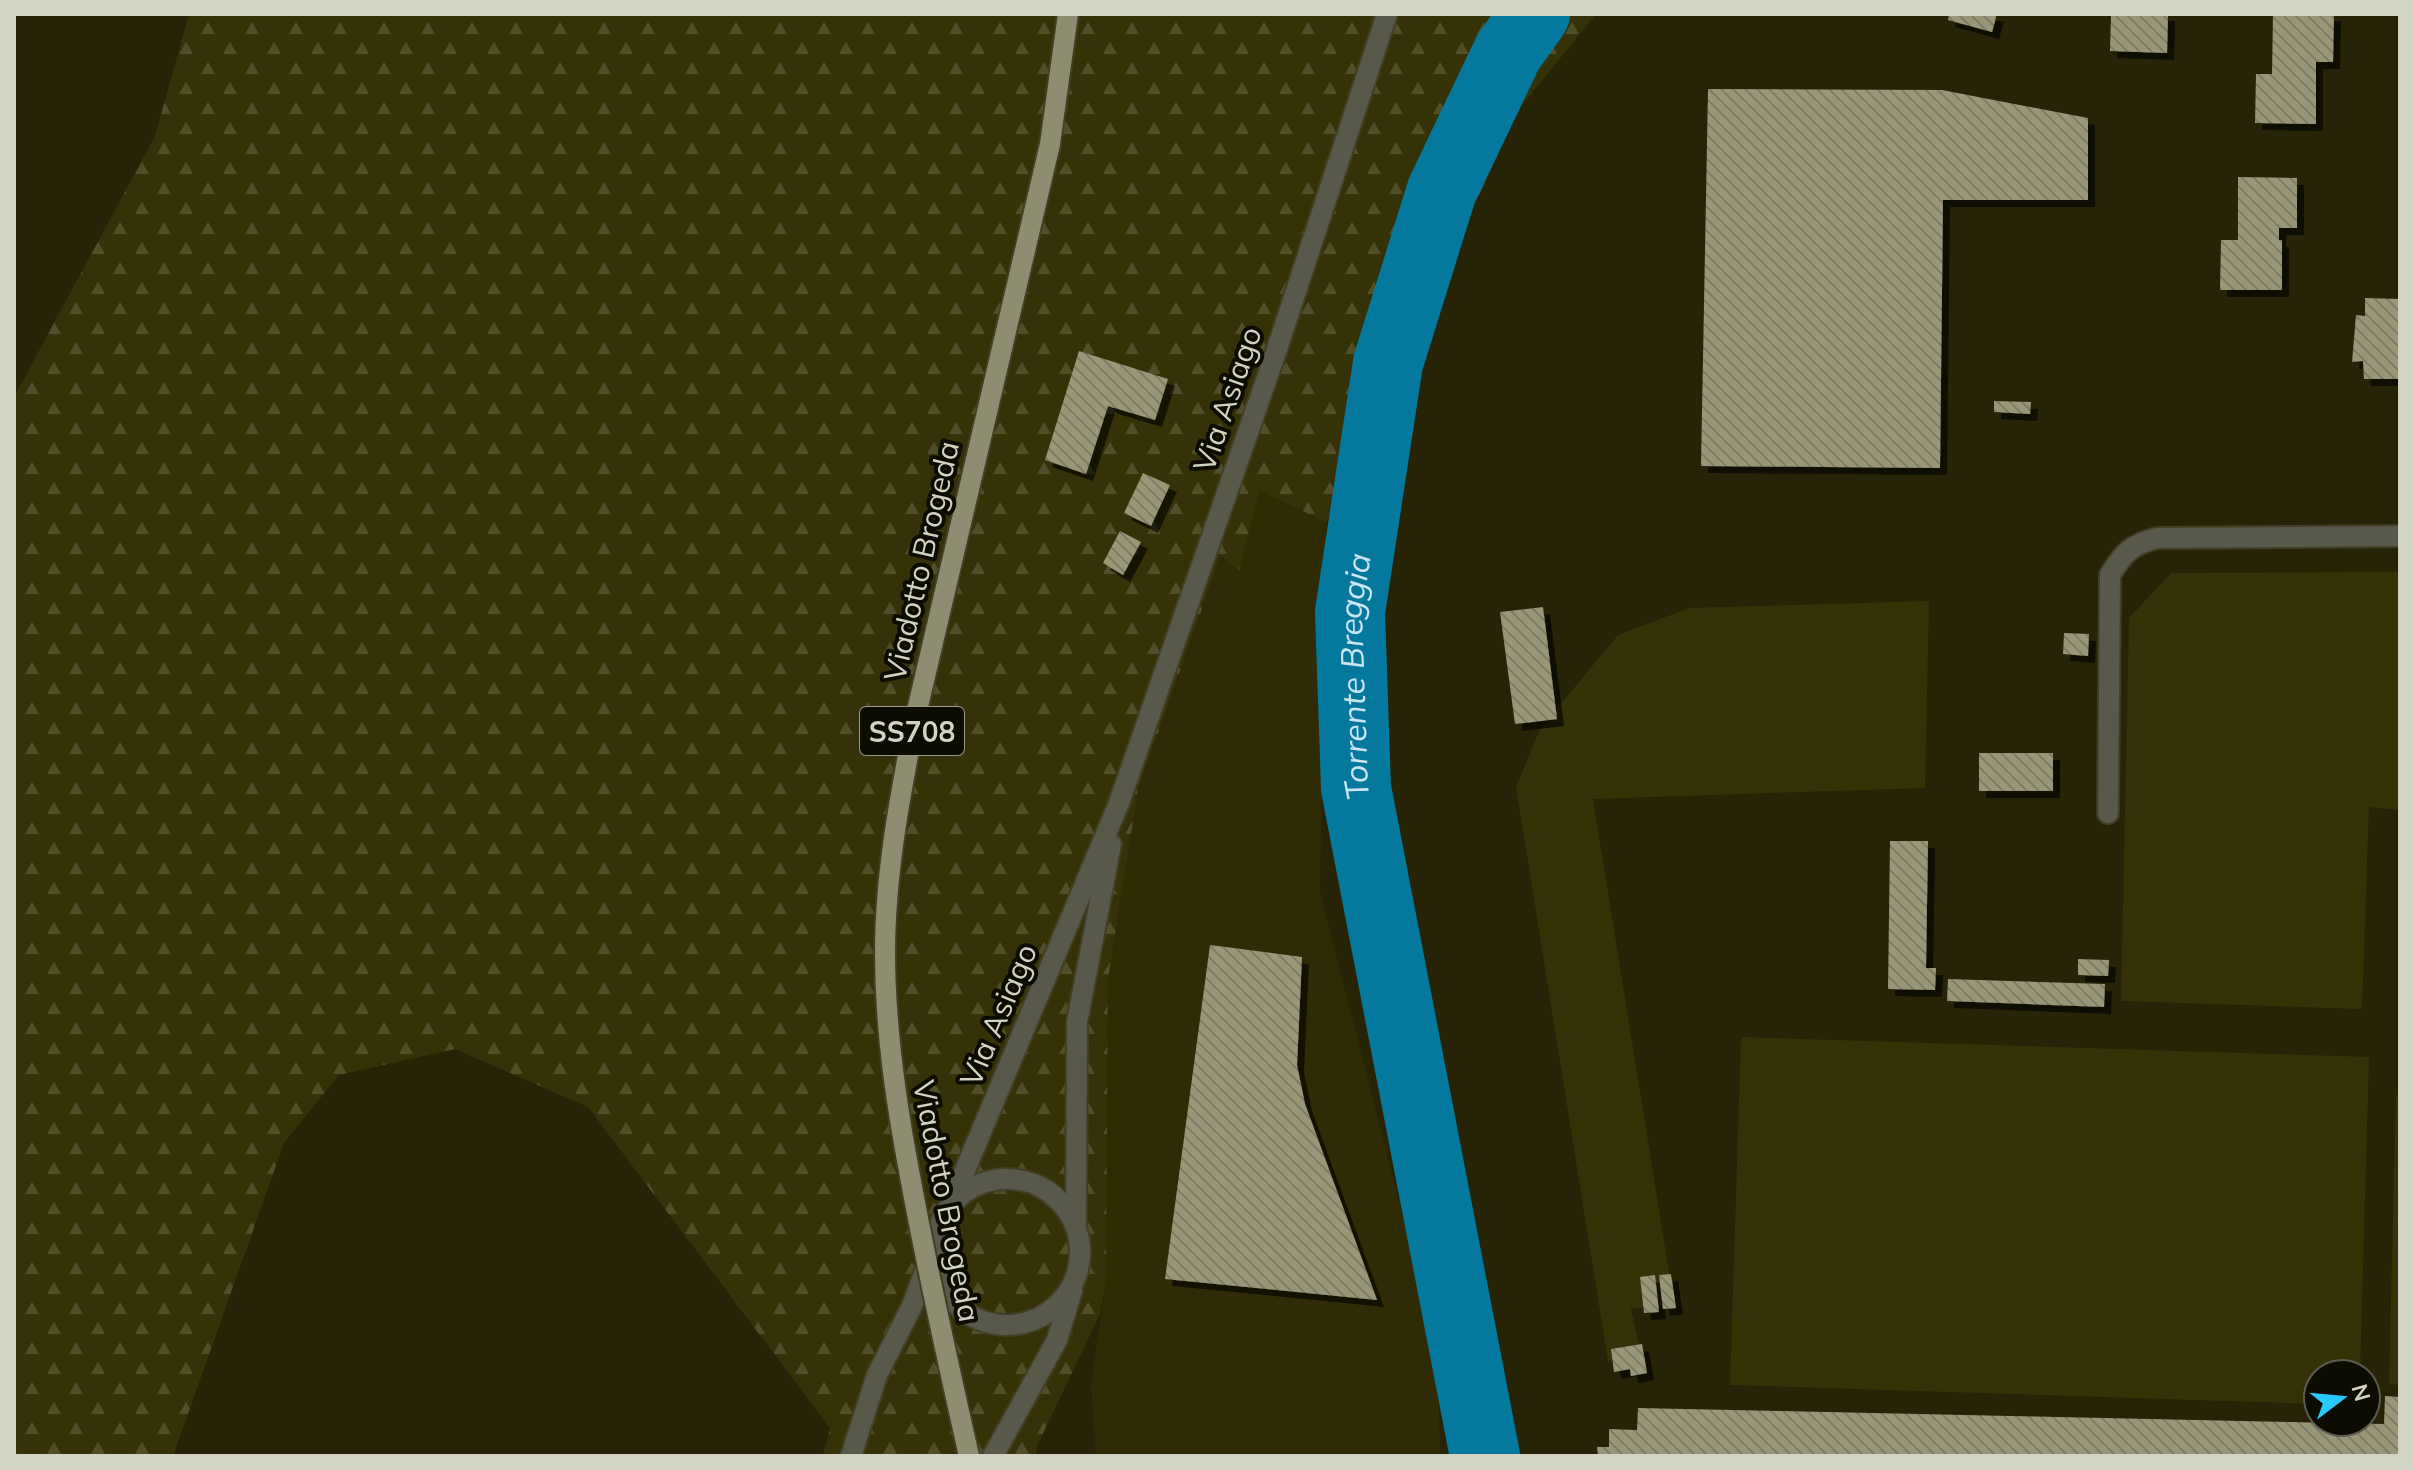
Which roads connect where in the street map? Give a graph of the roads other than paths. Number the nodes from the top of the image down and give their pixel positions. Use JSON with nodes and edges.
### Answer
{"nodes":[{"id":1,"x":1068,"y":14,"type":"edge"},
{"id":2,"x":1387,"y":14,"type":"edge"},
{"id":3,"x":2400,"y":536,"type":"edge"},
{"id":4,"x":1119,"y":803,"type":"junction"},
{"id":5,"x":2108,"y":813,"type":"dead end"},
{"id":6,"x":950,"y":1206,"type":"junction"},
{"id":7,"x":1076,"y":1224,"type":"junction"},
{"id":8,"x":934,"y":1246,"type":"junction"},
{"id":9,"x":1075,"y":1282,"type":"junction"},
{"id":10,"x":851,"y":1456,"type":"edge"},
{"id":11,"x":969,"y":1456,"type":"edge"},
{"id":12,"x":993,"y":1456,"type":"edge"}],
"edges":[{"from":1,"to":11,"type":"main road","name":"Viadotto Brogeda","number":"SS708","bridge":true},
{"from":2,"to":4,"type":"street","name":"Via Asiago"},
{"from":3,"to":5,"type":"street"},
{"from":4,"to":6,"type":"street","name":"Via Asiago"},
{"from":4,"to":7,"type":"street","name":"Via Asiago"},
{"from":6,"to":7,"type":"street"},
{"from":6,"to":8,"type":"street"},
{"from":7,"to":9,"type":"street"},
{"from":8,"to":9,"type":"street"},
{"from":8,"to":10,"type":"street"},
{"from":9,"to":12,"type":"street"}]}
